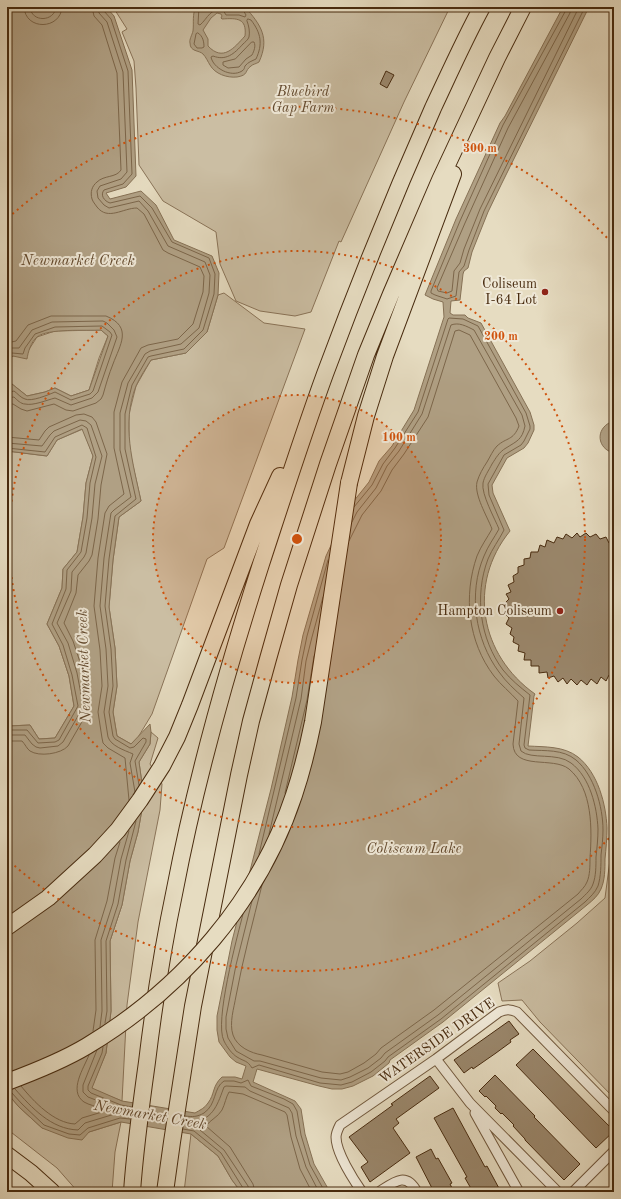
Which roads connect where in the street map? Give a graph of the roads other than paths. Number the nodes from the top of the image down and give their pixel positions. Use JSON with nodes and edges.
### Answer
{"nodes":[{"id":1,"x":482,"y":7,"type":"edge"},
{"id":2,"x":523,"y":7,"type":"edge"},
{"id":3,"x":497,"y":58,"type":"junction"},
{"id":4,"x":315,"y":402,"type":"junction"},
{"id":5,"x":7,"y":927,"type":"edge"},
{"id":6,"x":436,"y":1059,"type":"junction"},
{"id":7,"x":7,"y":1082,"type":"edge"},
{"id":8,"x":470,"y":1103,"type":"junction"},
{"id":9,"x":614,"y":1111,"type":"edge"},
{"id":10,"x":614,"y":1151,"type":"edge"},
{"id":11,"x":7,"y":1155,"type":"edge"},
{"id":12,"x":52,"y":1192,"type":"edge"},
{"id":13,"x":132,"y":1192,"type":"edge"},
{"id":14,"x":165,"y":1192,"type":"edge"},
{"id":15,"x":362,"y":1192,"type":"edge"},
{"id":16,"x":379,"y":1192,"type":"edge"},
{"id":17,"x":417,"y":1192,"type":"edge"},
{"id":18,"x":518,"y":1192,"type":"edge"},
{"id":19,"x":558,"y":1192,"type":"edge"},
{"id":20,"x":573,"y":1192,"type":"edge"}],
"edges":[{"from":1,"to":4,"type":"highway"},
{"from":2,"to":3,"type":"highway"},
{"from":3,"to":7,"type":"highway","bridge":true},
{"from":3,"to":14,"type":"highway"},
{"from":4,"to":5,"type":"highway"},
{"from":4,"to":13,"type":"highway"},
{"from":6,"to":8,"type":"street"},
{"from":6,"to":9,"type":"street","name":"WATERSIDE DRIVE"},
{"from":6,"to":15,"type":"street","name":"WATERSIDE DRIVE"},
{"from":8,"to":18,"type":"street"},
{"from":8,"to":19,"type":"street"},
{"from":10,"to":20,"type":"street"},
{"from":11,"to":12,"type":"highway"},
{"from":16,"to":17,"type":"street"}]}
